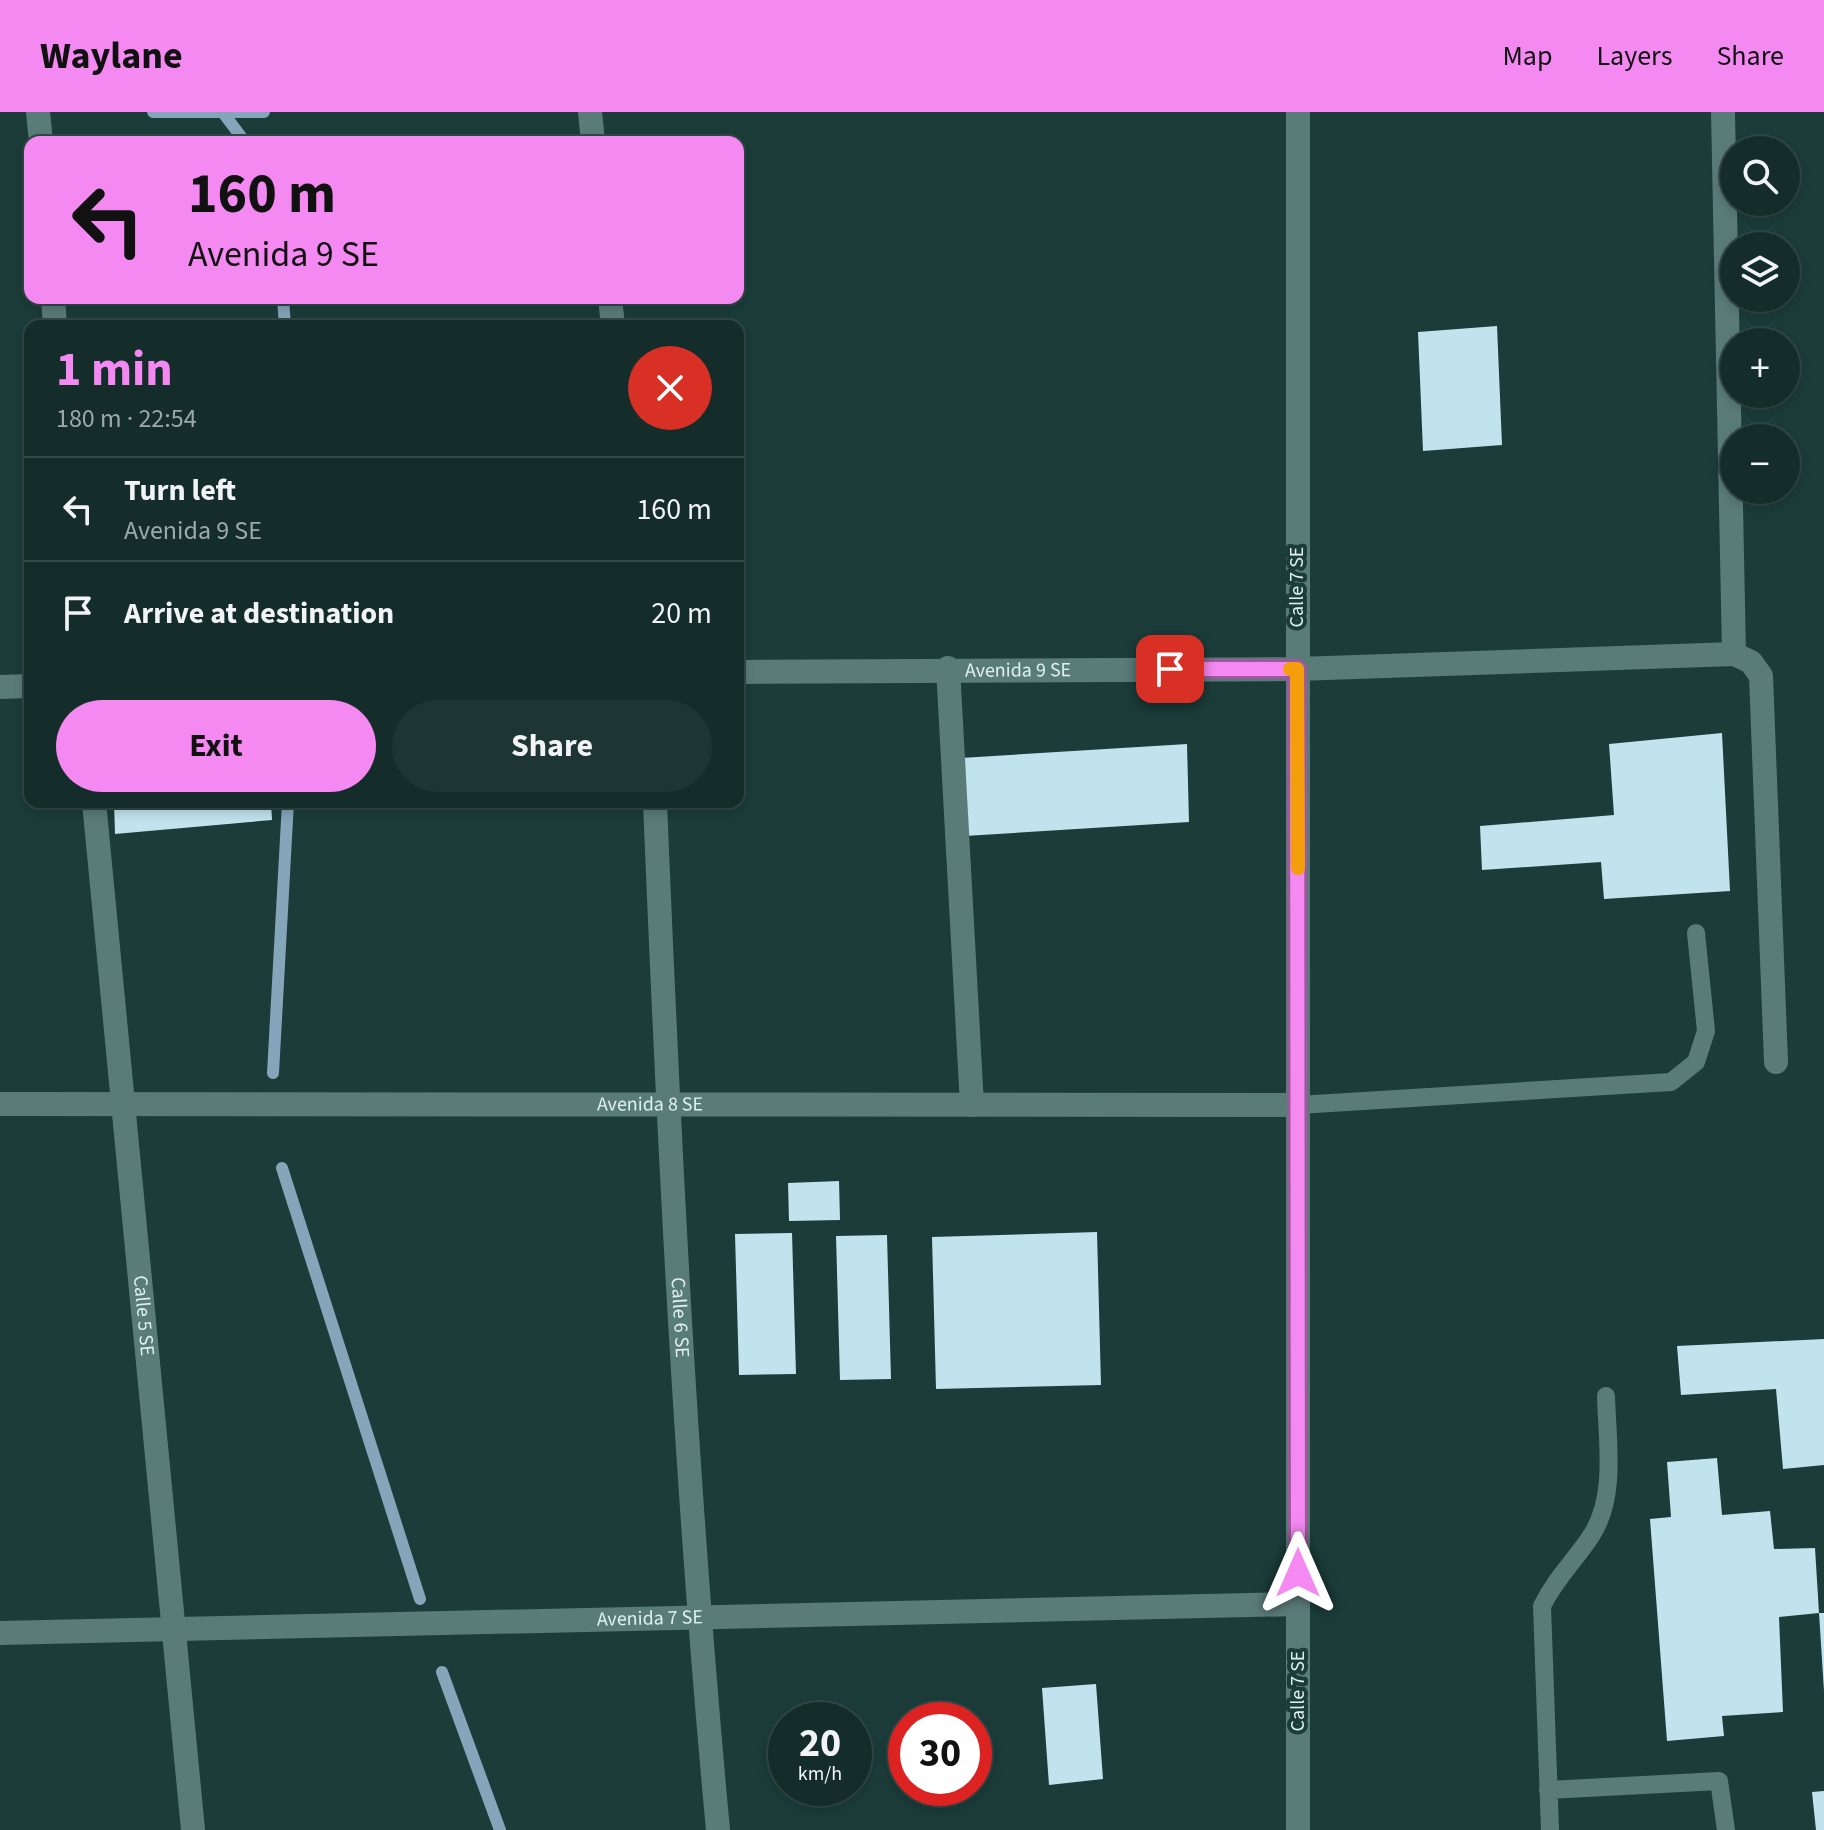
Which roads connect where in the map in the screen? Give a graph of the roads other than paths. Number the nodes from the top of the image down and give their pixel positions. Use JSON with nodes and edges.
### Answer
{"nodes":[{"id":1,"x":590,"y":112,"type":"edge"},
{"id":2,"x":1298,"y":112,"type":"edge"},
{"id":3,"x":1723,"y":112,"type":"edge"},
{"id":4,"x":592,"y":136,"type":"edge"},
{"id":5,"x":1734,"y":654,"type":"junction"},
{"id":6,"x":948,"y":668,"type":"junction"},
{"id":7,"x":1297,"y":669,"type":"junction"},
{"id":8,"x":744,"y":672,"type":"edge"},
{"id":9,"x":24,"y":686,"type":"edge"},
{"id":10,"x":0,"y":687,"type":"edge"},
{"id":11,"x":95,"y":808,"type":"edge"},
{"id":12,"x":655,"y":808,"type":"edge"},
{"id":13,"x":1696,"y":933,"type":"dead end"},
{"id":14,"x":1776,"y":1062,"type":"dead end"},
{"id":15,"x":0,"y":1104,"type":"edge"},
{"id":16,"x":123,"y":1104,"type":"junction"},
{"id":17,"x":668,"y":1104,"type":"junction"},
{"id":18,"x":972,"y":1105,"type":"junction"},
{"id":19,"x":1298,"y":1105,"type":"junction"},
{"id":20,"x":1606,"y":1396,"type":"dead end"},
{"id":21,"x":1298,"y":1604,"type":"junction"},
{"id":22,"x":699,"y":1619,"type":"junction"},
{"id":23,"x":173,"y":1629,"type":"junction"},
{"id":24,"x":0,"y":1633,"type":"edge"},
{"id":25,"x":1548,"y":1790,"type":"junction"},
{"id":26,"x":193,"y":1830,"type":"edge"},
{"id":27,"x":718,"y":1830,"type":"edge"},
{"id":28,"x":1298,"y":1830,"type":"edge"},
{"id":29,"x":1550,"y":1830,"type":"edge"},
{"id":30,"x":1726,"y":1830,"type":"edge"}],
"edges":[{"from":1,"to":4,"type":"street"},
{"from":2,"to":7,"type":"street","name":"Calle 7 SE"},
{"from":3,"to":5,"type":"street"},
{"from":5,"to":7,"type":"street","name":"Avenida 9 SE"},
{"from":5,"to":14,"type":"street"},
{"from":6,"to":7,"type":"street","name":"Avenida 9 SE"},
{"from":6,"to":8,"type":"street","name":"Avenida 9 SE"},
{"from":6,"to":18,"type":"street"},
{"from":7,"to":19,"type":"street","name":"Calle 7 SE"},
{"from":9,"to":10,"type":"street"},
{"from":11,"to":16,"type":"street","name":"Calle 5 SE"},
{"from":12,"to":17,"type":"street","name":"Calle 6 SE"},
{"from":13,"to":19,"type":"lane"},
{"from":15,"to":16,"type":"street","name":"Avenida 8 SE"},
{"from":16,"to":17,"type":"street","name":"Avenida 8 SE"},
{"from":16,"to":23,"type":"street","name":"Calle 5 SE"},
{"from":17,"to":18,"type":"street","name":"Avenida 8 SE"},
{"from":17,"to":22,"type":"street","name":"Calle 6 SE"},
{"from":18,"to":19,"type":"street","name":"Avenida 8 SE"},
{"from":19,"to":21,"type":"street","name":"Calle 7 SE"},
{"from":20,"to":25,"type":"lane"},
{"from":21,"to":22,"type":"street","name":"Avenida 7 SE"},
{"from":21,"to":28,"type":"street","name":"Calle 7 SE"},
{"from":22,"to":23,"type":"street","name":"Avenida 7 SE"},
{"from":22,"to":27,"type":"street","name":"Calle 6 SE"},
{"from":23,"to":24,"type":"street","name":"Avenida 7 SE"},
{"from":23,"to":26,"type":"street","name":"Calle 5 SE"},
{"from":25,"to":29,"type":"lane"},
{"from":25,"to":30,"type":"lane"}]}
